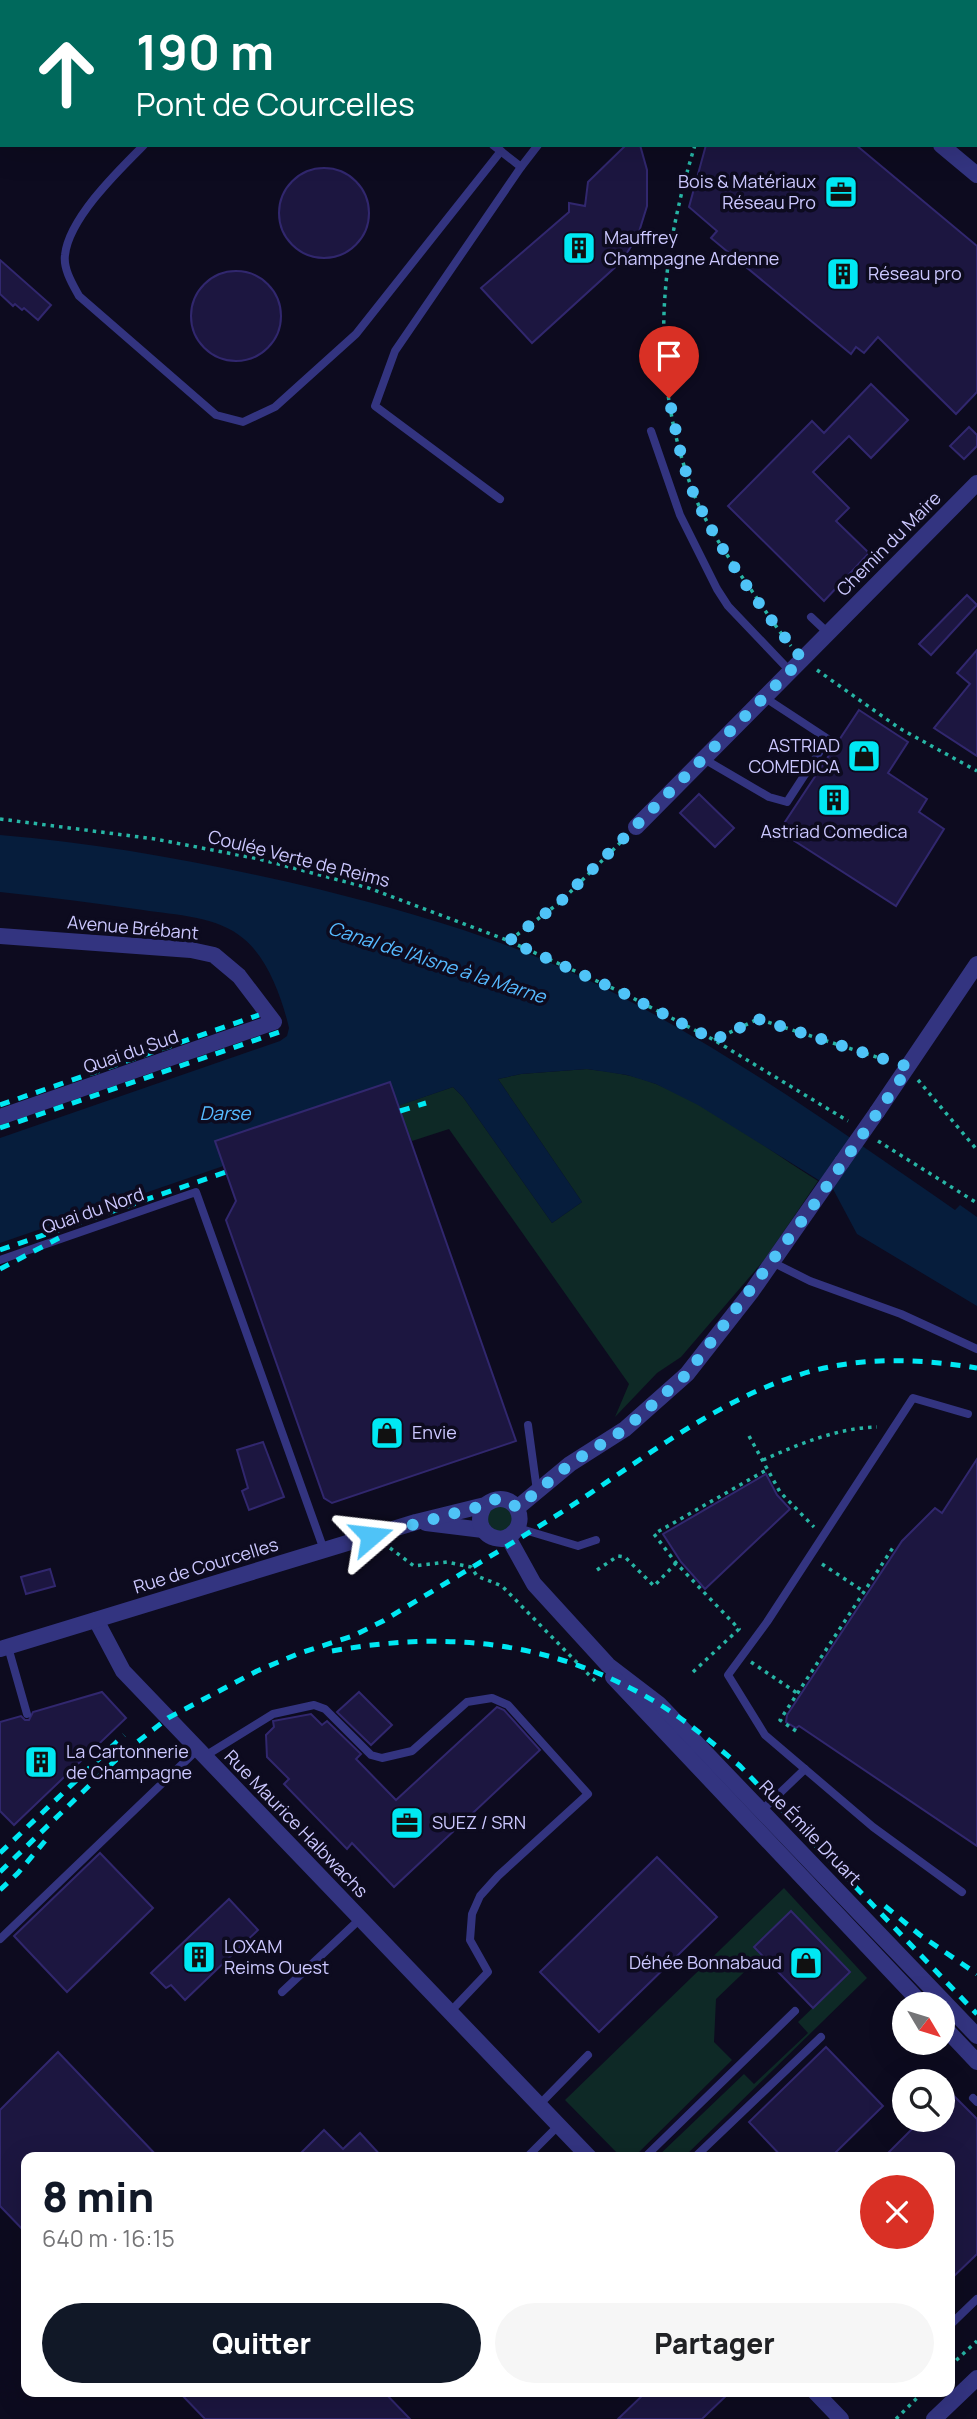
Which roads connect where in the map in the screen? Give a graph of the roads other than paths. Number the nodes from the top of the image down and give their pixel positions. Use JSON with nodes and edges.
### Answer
{"nodes":[{"id":1,"x":142,"y":147,"type":"edge"},
{"id":2,"x":496,"y":147,"type":"edge"},
{"id":3,"x":536,"y":147,"type":"edge"},
{"id":4,"x":943,"y":147,"type":"edge"},
{"id":5,"x":501,"y":151,"type":"junction"},
{"id":6,"x":521,"y":167,"type":"junction"},
{"id":7,"x":977,"y":175,"type":"edge"},
{"id":8,"x":651,"y":431,"type":"dead end"},
{"id":9,"x":977,"y":483,"type":"edge"},
{"id":10,"x":500,"y":499,"type":"dead end"},
{"id":11,"x":811,"y":617,"type":"dead end"},
{"id":12,"x":828,"y":633,"type":"junction"},
{"id":13,"x":790,"y":671,"type":"junction"},
{"id":14,"x":764,"y":697,"type":"junction"},
{"id":15,"x":704,"y":759,"type":"junction"},
{"id":16,"x":636,"y":827,"type":"road end"},
{"id":17,"x":0,"y":936,"type":"edge"},
{"id":18,"x":977,"y":964,"type":"edge"},
{"id":19,"x":274,"y":1022,"type":"joint"},
{"id":20,"x":0,"y":1117,"type":"edge"},
{"id":21,"x":0,"y":1260,"type":"edge"},
{"id":22,"x":772,"y":1262,"type":"junction"},
{"id":23,"x":977,"y":1349,"type":"edge"},
{"id":24,"x":968,"y":1414,"type":"dead end"},
{"id":25,"x":528,"y":1425,"type":"dead end"},
{"id":26,"x":537,"y":1491,"type":"junction"},
{"id":27,"x":485,"y":1505,"type":"junction"},
{"id":28,"x":517,"y":1508,"type":"junction"},
{"id":29,"x":416,"y":1522,"type":"junction"},
{"id":30,"x":483,"y":1530,"type":"junction"},
{"id":31,"x":513,"y":1533,"type":"junction"},
{"id":32,"x":596,"y":1540,"type":"dead end"},
{"id":33,"x":324,"y":1550,"type":"junction"},
{"id":34,"x":96,"y":1620,"type":"junction"},
{"id":35,"x":4,"y":1648,"type":"edge"},
{"id":36,"x":27,"y":1714,"type":"dead end"},
{"id":37,"x":201,"y":1753,"type":"junction"},
{"id":38,"x":805,"y":1769,"type":"junction"},
{"id":39,"x":755,"y":1816,"type":"junction"},
{"id":40,"x":962,"y":1892,"type":"dead end"},
{"id":41,"x":360,"y":1919,"type":"junction"},
{"id":42,"x":0,"y":1939,"type":"edge"},
{"id":43,"x":282,"y":1992,"type":"dead end"},
{"id":44,"x":911,"y":1992,"type":"edge"},
{"id":45,"x":795,"y":2011,"type":"dead end"},
{"id":46,"x":450,"y":2012,"type":"junction"},
{"id":47,"x":977,"y":2036,"type":"edge"},
{"id":48,"x":821,"y":2037,"type":"dead end"},
{"id":49,"x":956,"y":2040,"type":"edge"},
{"id":50,"x":589,"y":2055,"type":"dead end"},
{"id":51,"x":977,"y":2062,"type":"edge"},
{"id":52,"x":539,"y":2105,"type":"junction"},
{"id":53,"x":559,"y":2126,"type":"junction"},
{"id":54,"x":532,"y":2152,"type":"edge"},
{"id":55,"x":584,"y":2152,"type":"edge"},
{"id":56,"x":650,"y":2152,"type":"edge"},
{"id":57,"x":700,"y":2152,"type":"edge"},
{"id":58,"x":977,"y":2299,"type":"edge"},
{"id":59,"x":955,"y":2320,"type":"edge"},
{"id":60,"x":977,"y":2378,"type":"edge"},
{"id":61,"x":955,"y":2393,"type":"edge"},
{"id":62,"x":820,"y":2397,"type":"edge"},
{"id":63,"x":952,"y":2397,"type":"edge"},
{"id":64,"x":841,"y":2419,"type":"edge"},
{"id":65,"x":934,"y":2419,"type":"edge"}],
"edges":[{"from":1,"to":5,"type":"lane"},
{"from":2,"to":5,"type":"lane"},
{"from":3,"to":6,"type":"lane"},
{"from":4,"to":7,"type":"street"},
{"from":5,"to":6,"type":"lane"},
{"from":6,"to":10,"type":"lane"},
{"from":8,"to":13,"type":"lane"},
{"from":9,"to":12,"type":"street","name":"Chemin du Maire"},
{"from":11,"to":12,"type":"lane"},
{"from":12,"to":13,"type":"street","name":"Chemin du Maire"},
{"from":13,"to":14,"type":"street","name":"Chemin du Maire"},
{"from":14,"to":15,"type":"street","name":"Chemin du Maire"},
{"from":14,"to":15,"type":"lane"},
{"from":15,"to":16,"type":"street","name":"Chemin du Maire"},
{"from":17,"to":19,"type":"street","name":"Avenue Brébant"},
{"from":18,"to":22,"type":"street","bridge":true},
{"from":19,"to":20,"type":"street","name":"Quai du Sud"},
{"from":21,"to":33,"type":"lane","name":"Quai du Nord"},
{"from":22,"to":23,"type":"lane"},
{"from":22,"to":26,"type":"street"},
{"from":24,"to":38,"type":"lane"},
{"from":25,"to":26,"type":"lane"},
{"from":26,"to":28,"type":"street"},
{"from":27,"to":28,"type":"street","name":"Rue de Courcelles"},
{"from":27,"to":29,"type":"street","name":"Rue de Courcelles"},
{"from":27,"to":30,"type":"street"},
{"from":28,"to":31,"type":"street"},
{"from":29,"to":30,"type":"street","name":"Rue de Courcelles"},
{"from":29,"to":33,"type":"street","name":"Rue de Courcelles"},
{"from":30,"to":31,"type":"street","name":"Rue de Courcelles"},
{"from":31,"to":32,"type":"lane"},
{"from":31,"to":39,"type":"street","name":"Rue Émile Druart"},
{"from":33,"to":34,"type":"street","name":"Rue de Courcelles"},
{"from":34,"to":35,"type":"street","name":"Rue de Courcelles"},
{"from":34,"to":37,"type":"street","name":"Rue Maurice Halbwachs"},
{"from":35,"to":36,"type":"lane","name":"Rue de Courcelles"},
{"from":37,"to":41,"type":"street","name":"Rue Maurice Halbwachs"},
{"from":37,"to":42,"type":"lane"},
{"from":37,"to":46,"type":"lane","name":"Rue Maurice Halbwachs"},
{"from":38,"to":39,"type":"lane"},
{"from":38,"to":40,"type":"lane"},
{"from":39,"to":44,"type":"street","name":"Rue Émile Druart"},
{"from":39,"to":47,"type":"street","name":"Rue Émile Druart"},
{"from":41,"to":43,"type":"lane","name":"Rue Maurice Halbwachs"},
{"from":41,"to":46,"type":"street","name":"Rue Maurice Halbwachs"},
{"from":45,"to":56,"type":"lane"},
{"from":46,"to":52,"type":"street","name":"Rue Maurice Halbwachs"},
{"from":48,"to":57,"type":"lane"},
{"from":49,"to":51,"type":"street"},
{"from":50,"to":52,"type":"lane"},
{"from":52,"to":53,"type":"street","name":"Rue Maurice Halbwachs"},
{"from":53,"to":54,"type":"lane"},
{"from":53,"to":55,"type":"street","name":"Rue Maurice Halbwachs"},
{"from":58,"to":59,"type":"lane"},
{"from":60,"to":61,"type":"street"},
{"from":62,"to":64,"type":"street"},
{"from":63,"to":65,"type":"street"}]}
